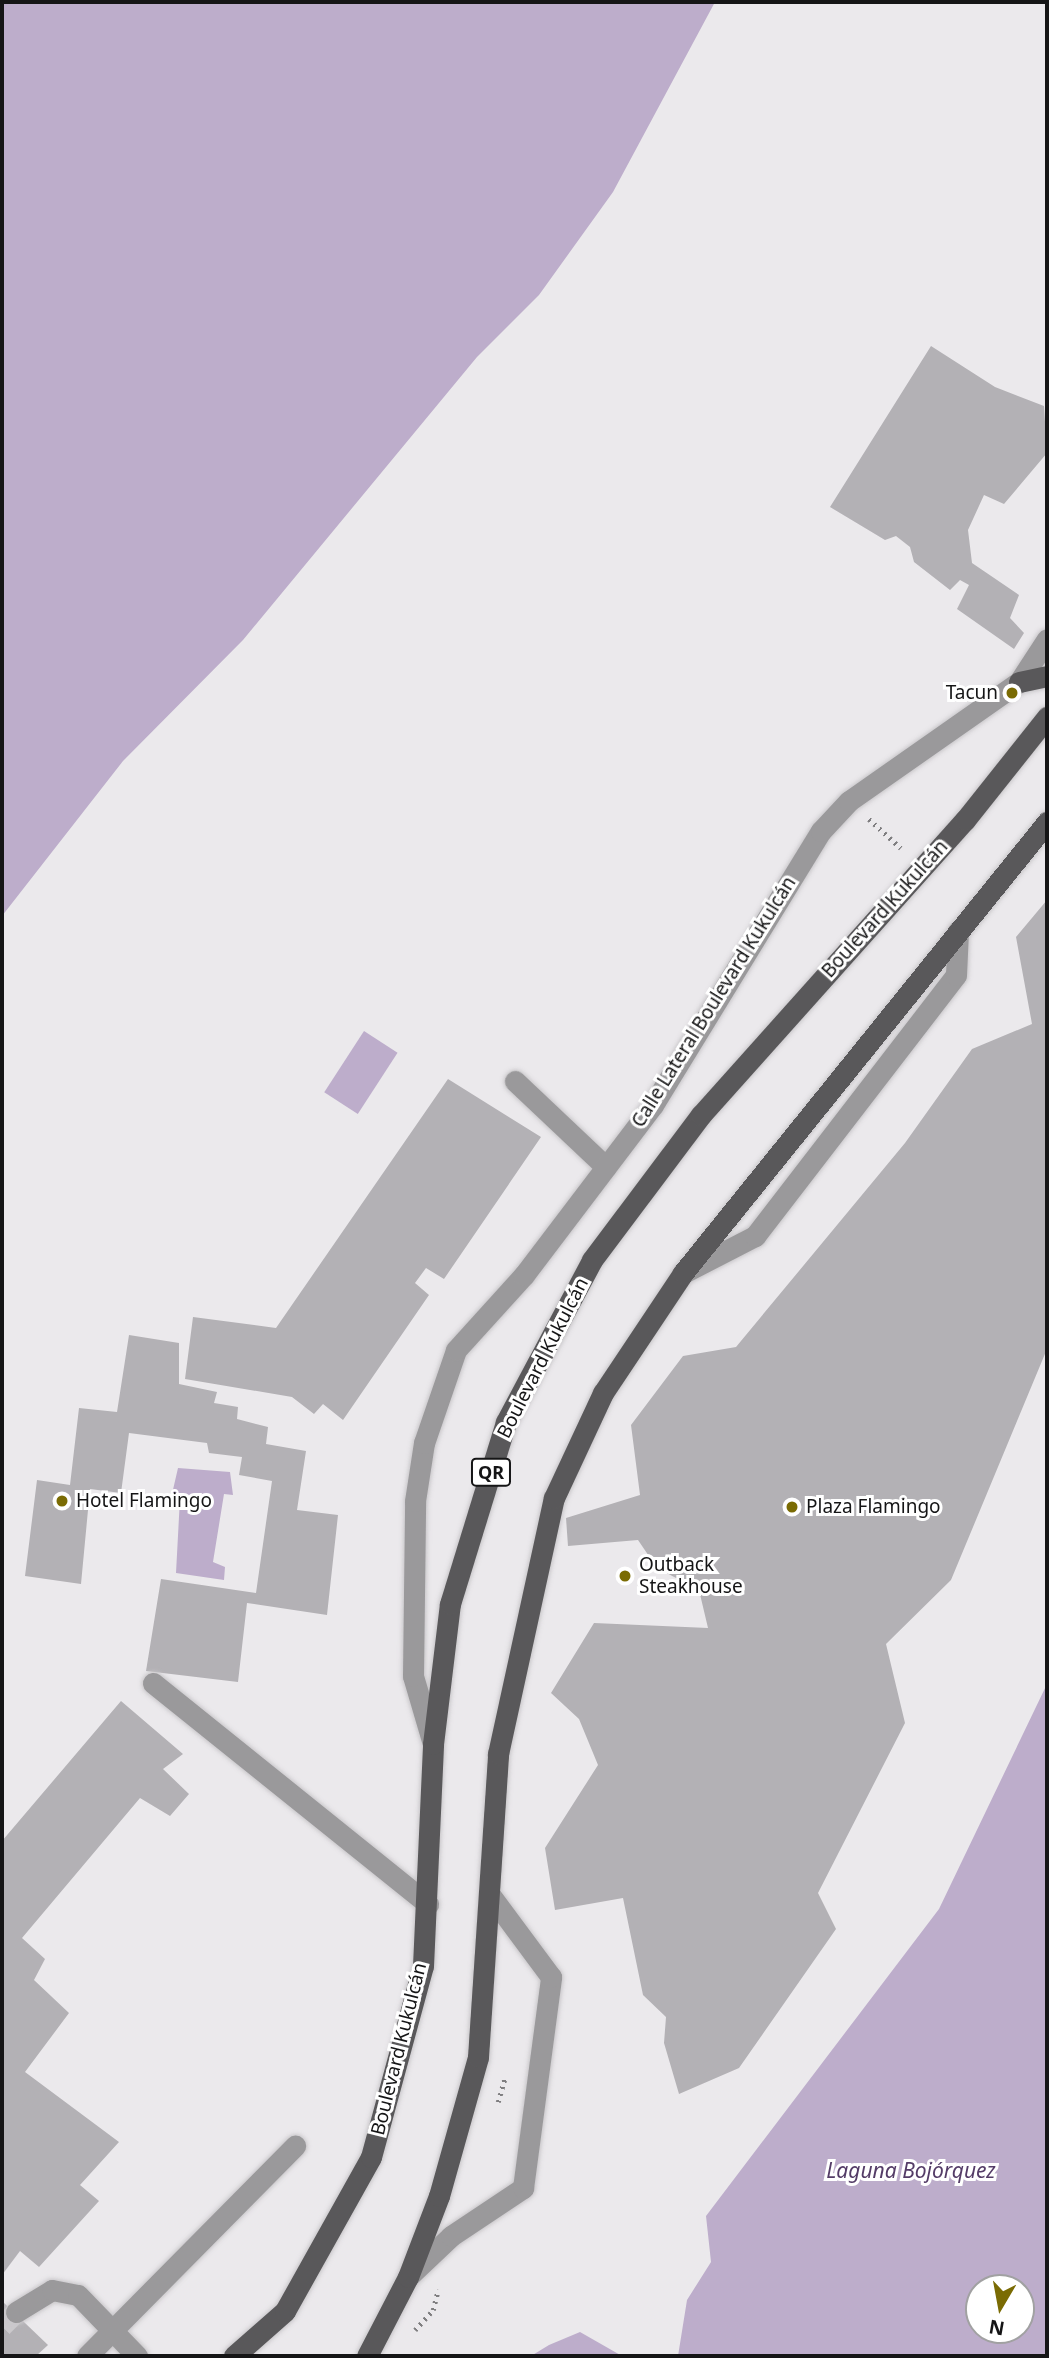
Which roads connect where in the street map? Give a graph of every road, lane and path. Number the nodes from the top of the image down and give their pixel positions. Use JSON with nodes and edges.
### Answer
{"nodes":[{"id":1,"x":1047,"y":639,"type":"edge"},
{"id":2,"x":1047,"y":676,"type":"edge"},
{"id":3,"x":1019,"y":682,"type":"junction"},
{"id":4,"x":1047,"y":718,"type":"edge"},
{"id":5,"x":849,"y":801,"type":"junction"},
{"id":6,"x":1045,"y":828,"type":"edge"},
{"id":7,"x":923,"y":868,"type":"junction"},
{"id":8,"x":958,"y":931,"type":"junction"},
{"id":9,"x":515,"y":1081,"type":"dead end"},
{"id":10,"x":606,"y":1167,"type":"junction"},
{"id":11,"x":683,"y":1273,"type":"junction"},
{"id":12,"x":153,"y":1683,"type":"dead end"},
{"id":13,"x":433,"y":1744,"type":"junction"},
{"id":14,"x":490,"y":1895,"type":"junction"},
{"id":15,"x":428,"y":1904,"type":"junction"},
{"id":16,"x":506,"y":2061,"type":"dead end"},
{"id":17,"x":494,"y":2112,"type":"dead end"},
{"id":18,"x":295,"y":2146,"type":"dead end"},
{"id":19,"x":408,"y":2277,"type":"junction"},
{"id":20,"x":439,"y":2285,"type":"dead end"},
{"id":21,"x":16,"y":2312,"type":"tunnel mouth"},
{"id":22,"x":116,"y":2330,"type":"junction"},
{"id":23,"x":408,"y":2338,"type":"dead end"},
{"id":24,"x":87,"y":2356,"type":"edge"},
{"id":25,"x":137,"y":2356,"type":"edge"},
{"id":26,"x":234,"y":2356,"type":"edge"},
{"id":27,"x":368,"y":2356,"type":"edge"}],
"edges":[{"from":1,"to":3,"type":"street","name":"Calle Lateral Boulevard Kukulcán"},
{"from":2,"to":3,"type":"main road"},
{"from":3,"to":5,"type":"street","name":"Calle Lateral Boulevard Kukulcán"},
{"from":4,"to":7,"type":"main road","name":"Boulevard Kukulcán","number":"QR"},
{"from":5,"to":7,"type":"path"},
{"from":5,"to":10,"type":"street","name":"Calle Lateral Boulevard Kukulcán"},
{"from":6,"to":8,"type":"main road"},
{"from":7,"to":13,"type":"main road","name":"Boulevard Kukulcán","number":"QR"},
{"from":8,"to":11,"type":"main road"},
{"from":8,"to":11,"type":"street"},
{"from":9,"to":10,"type":"street"},
{"from":10,"to":13,"type":"street","name":"Calle Lateral Boulevard Kukulcán"},
{"from":11,"to":14,"type":"main road"},
{"from":12,"to":15,"type":"street"},
{"from":13,"to":15,"type":"main road","name":"Boulevard Kukulcán","number":"QR"},
{"from":14,"to":19,"type":"main road"},
{"from":14,"to":19,"type":"street"},
{"from":15,"to":26,"type":"main road","name":"Boulevard Kukulcán","number":"QR"},
{"from":16,"to":17,"type":"path"},
{"from":18,"to":22,"type":"street"},
{"from":19,"to":27,"type":"main road"},
{"from":20,"to":23,"type":"path"},
{"from":21,"to":22,"type":"street"},
{"from":22,"to":24,"type":"street"},
{"from":22,"to":25,"type":"street"}]}
